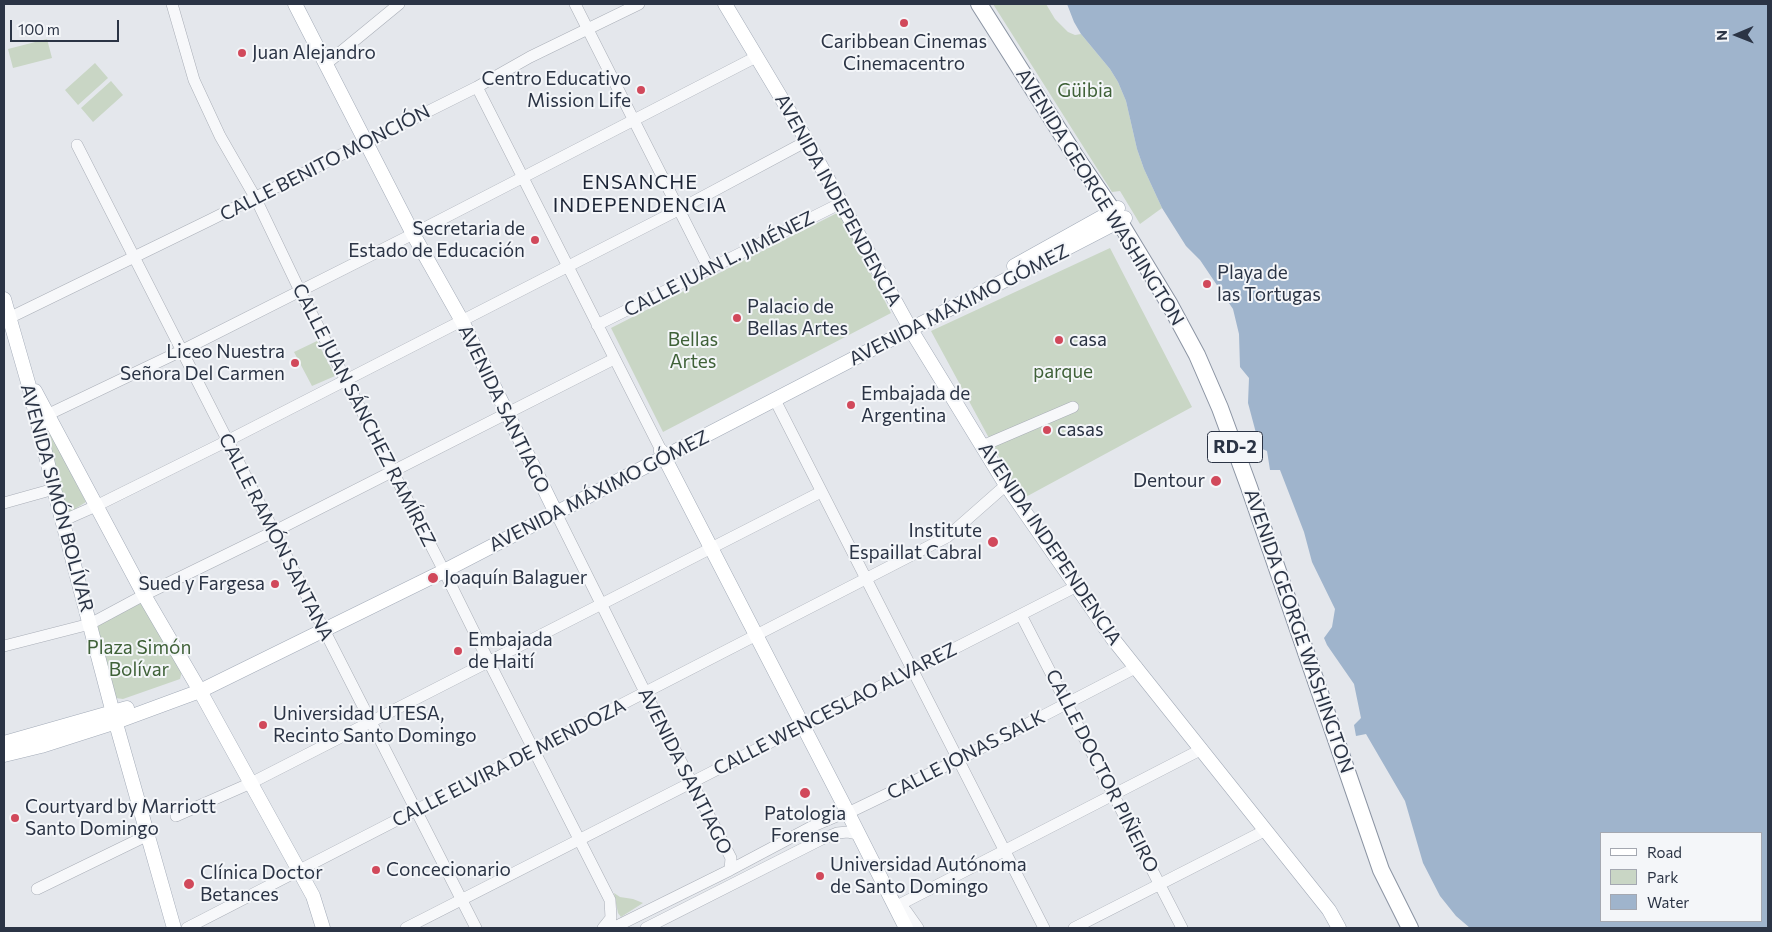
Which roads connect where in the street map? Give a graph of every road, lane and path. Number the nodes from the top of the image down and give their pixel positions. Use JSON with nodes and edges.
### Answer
{"nodes":[{"id":1,"x":172,"y":4,"type":"edge"},
{"id":2,"x":295,"y":4,"type":"edge"},
{"id":3,"x":399,"y":4,"type":"edge"},
{"id":4,"x":575,"y":4,"type":"edge"},
{"id":5,"x":639,"y":4,"type":"edge"},
{"id":6,"x":726,"y":4,"type":"edge"},
{"id":7,"x":979,"y":4,"type":"edge"},
{"id":8,"x":989,"y":4,"type":"edge"},
{"id":9,"x":588,"y":30,"type":"junction"},
{"id":10,"x":756,"y":57,"type":"junction"},
{"id":11,"x":326,"y":64,"type":"junction"},
{"id":12,"x":477,"y":87,"type":"junction"},
{"id":13,"x":633,"y":120,"type":"junction"},
{"id":14,"x":366,"y":141,"type":"junction"},
{"id":15,"x":807,"y":141,"type":"junction"},
{"id":16,"x":77,"y":145,"type":"dead end"},
{"id":17,"x":522,"y":177,"type":"junction"},
{"id":18,"x":255,"y":197,"type":"junction"},
{"id":19,"x":840,"y":203,"type":"junction"},
{"id":20,"x":678,"y":210,"type":"junction"},
{"id":21,"x":1119,"y":215,"type":"junction"},
{"id":22,"x":413,"y":234,"type":"junction"},
{"id":23,"x":133,"y":257,"type":"junction"},
{"id":24,"x":568,"y":266,"type":"junction"},
{"id":25,"x":709,"y":269,"type":"junction"},
{"id":26,"x":300,"y":291,"type":"junction"},
{"id":27,"x":4,"y":299,"type":"edge"},
{"id":28,"x":9,"y":318,"type":"junction"},
{"id":29,"x":462,"y":321,"type":"junction"},
{"id":30,"x":597,"y":325,"type":"junction"},
{"id":31,"x":909,"y":327,"type":"junction"},
{"id":32,"x":181,"y":351,"type":"junction"},
{"id":33,"x":614,"y":359,"type":"junction"},
{"id":34,"x":345,"y":381,"type":"junction"},
{"id":35,"x":29,"y":386,"type":"junction"},
{"id":36,"x":775,"y":400,"type":"junction"},
{"id":37,"x":1073,"y":407,"type":"dead end"},
{"id":38,"x":506,"y":413,"type":"junction"},
{"id":39,"x":47,"y":415,"type":"junction"},
{"id":40,"x":227,"y":441,"type":"junction"},
{"id":41,"x":982,"y":446,"type":"junction"},
{"id":42,"x":662,"y":454,"type":"junction"},
{"id":43,"x":393,"y":472,"type":"junction"},
{"id":44,"x":1006,"y":485,"type":"junction"},
{"id":45,"x":54,"y":489,"type":"junction"},
{"id":46,"x":821,"y":492,"type":"junction"},
{"id":47,"x":4,"y":502,"type":"edge"},
{"id":48,"x":96,"y":506,"type":"junction"},
{"id":49,"x":554,"y":509,"type":"junction"},
{"id":50,"x":62,"y":521,"type":"junction"},
{"id":51,"x":274,"y":532,"type":"junction"},
{"id":52,"x":711,"y":548,"type":"junction"},
{"id":53,"x":442,"y":567,"type":"junction"},
{"id":54,"x":866,"y":579,"type":"junction"},
{"id":55,"x":1077,"y":586,"type":"junction"},
{"id":56,"x":144,"y":595,"type":"junction"},
{"id":57,"x":601,"y":604,"type":"junction"},
{"id":58,"x":1021,"y":615,"type":"junction"},
{"id":59,"x":90,"y":624,"type":"junction"},
{"id":60,"x":321,"y":626,"type":"junction"},
{"id":61,"x":756,"y":635,"type":"junction"},
{"id":62,"x":4,"y":646,"type":"edge"},
{"id":63,"x":489,"y":662,"type":"junction"},
{"id":64,"x":1137,"y":667,"type":"junction"},
{"id":65,"x":912,"y":670,"type":"junction"},
{"id":66,"x":198,"y":687,"type":"junction"},
{"id":67,"x":645,"y":692,"type":"junction"},
{"id":68,"x":1067,"y":704,"type":"junction"},
{"id":69,"x":114,"y":717,"type":"junction"},
{"id":70,"x":371,"y":722,"type":"junction"},
{"id":71,"x":803,"y":726,"type":"junction"},
{"id":72,"x":4,"y":743,"type":"edge"},
{"id":73,"x":1202,"y":749,"type":"junction"},
{"id":74,"x":534,"y":750,"type":"junction"},
{"id":75,"x":4,"y":755,"type":"edge"},
{"id":76,"x":958,"y":760,"type":"junction"},
{"id":77,"x":692,"y":782,"type":"junction"},
{"id":78,"x":251,"y":783,"type":"junction"},
{"id":79,"x":1113,"y":794,"type":"junction"},
{"id":80,"x":416,"y":810,"type":"junction"},
{"id":81,"x":848,"y":813,"type":"junction"},
{"id":82,"x":176,"y":816,"type":"dead end"},
{"id":83,"x":1266,"y":830,"type":"junction"},
{"id":84,"x":858,"y":834,"type":"junction"},
{"id":85,"x":148,"y":835,"type":"junction"},
{"id":86,"x":580,"y":839,"type":"junction"},
{"id":87,"x":1004,"y":851,"type":"junction"},
{"id":88,"x":299,"y":870,"type":"junction"},
{"id":89,"x":730,"y":870,"type":"junction"},
{"id":90,"x":1160,"y":884,"type":"junction"},
{"id":91,"x":37,"y":889,"type":"dead end"},
{"id":92,"x":462,"y":900,"type":"junction"},
{"id":93,"x":896,"y":908,"type":"junction"},
{"id":94,"x":643,"y":914,"type":"junction"},
{"id":95,"x":649,"y":927,"type":"edge"},
{"id":96,"x":174,"y":928,"type":"edge"},
{"id":97,"x":187,"y":928,"type":"edge"},
{"id":98,"x":323,"y":928,"type":"edge"},
{"id":99,"x":406,"y":928,"type":"edge"},
{"id":100,"x":476,"y":928,"type":"edge"},
{"id":101,"x":603,"y":928,"type":"edge"},
{"id":102,"x":613,"y":928,"type":"edge"},
{"id":103,"x":626,"y":928,"type":"edge"},
{"id":104,"x":906,"y":928,"type":"edge"},
{"id":105,"x":918,"y":928,"type":"edge"},
{"id":106,"x":1044,"y":928,"type":"edge"},
{"id":107,"x":1074,"y":928,"type":"edge"},
{"id":108,"x":1182,"y":928,"type":"edge"},
{"id":109,"x":1339,"y":928,"type":"edge"},
{"id":110,"x":1410,"y":928,"type":"edge"},
{"id":111,"x":1418,"y":928,"type":"edge"}],
"edges":[{"from":1,"to":18,"type":"street","name":"CALLE JUAN SÁNCHEZ RAMÍREZ"},
{"from":2,"to":11,"type":"main road","name":"AVENIDA SANTIAGO"},
{"from":3,"to":11,"type":"street"},
{"from":4,"to":9,"type":"street"},
{"from":5,"to":9,"type":"street","name":"CALLE BENITO MONCIÓN"},
{"from":6,"to":10,"type":"main road","name":"AVENIDA INDEPENDENCIA"},
{"from":7,"to":21,"type":"highway","name":"AVENIDA GEORGE WASHINGTON","number":"RD-2"},
{"from":8,"to":21,"type":"highway","name":"AVENIDA GEORGE WASHINGTON","number":"RD-2"},
{"from":9,"to":12,"type":"street","name":"CALLE BENITO MONCIÓN"},
{"from":9,"to":13,"type":"street"},
{"from":10,"to":13,"type":"street"},
{"from":10,"to":15,"type":"main road","name":"AVENIDA INDEPENDENCIA"},
{"from":11,"to":14,"type":"main road","name":"AVENIDA SANTIAGO"},
{"from":12,"to":14,"type":"street","name":"CALLE BENITO MONCIÓN"},
{"from":12,"to":17,"type":"street"},
{"from":13,"to":17,"type":"street"},
{"from":13,"to":20,"type":"street"},
{"from":14,"to":18,"type":"street","name":"CALLE BENITO MONCIÓN"},
{"from":14,"to":22,"type":"main road","name":"AVENIDA SANTIAGO"},
{"from":15,"to":19,"type":"main road","name":"AVENIDA INDEPENDENCIA"},
{"from":15,"to":20,"type":"street"},
{"from":16,"to":23,"type":"street","name":"CALLE RAMÓN SANTANA"},
{"from":17,"to":22,"type":"street"},
{"from":17,"to":24,"type":"street"},
{"from":18,"to":23,"type":"street","name":"CALLE BENITO MONCIÓN"},
{"from":18,"to":26,"type":"street","name":"CALLE JUAN SÁNCHEZ RAMÍREZ"},
{"from":19,"to":25,"type":"street","name":"CALLE JUAN L. JIMÉNEZ"},
{"from":19,"to":31,"type":"main road","name":"AVENIDA INDEPENDENCIA"},
{"from":20,"to":24,"type":"street"},
{"from":20,"to":25,"type":"street"},
{"from":21,"to":31,"type":"main road","name":"AVENIDA MÁXIMO GÓMEZ"},
{"from":21,"to":110,"type":"highway","name":"AVENIDA GEORGE WASHINGTON","number":"RD-2"},
{"from":21,"to":111,"type":"highway","name":"AVENIDA GEORGE WASHINGTON","number":"RD-2"},
{"from":22,"to":26,"type":"street"},
{"from":22,"to":29,"type":"main road","name":"AVENIDA SANTIAGO"},
{"from":23,"to":28,"type":"street","name":"CALLE BENITO MONCIÓN"},
{"from":23,"to":32,"type":"street","name":"CALLE RAMÓN SANTANA"},
{"from":24,"to":29,"type":"street"},
{"from":24,"to":30,"type":"street"},
{"from":25,"to":30,"type":"street","name":"CALLE JUAN L. JIMÉNEZ"},
{"from":26,"to":32,"type":"street"},
{"from":26,"to":34,"type":"street","name":"CALLE JUAN SÁNCHEZ RAMÍREZ"},
{"from":27,"to":28,"type":"main road","name":"AVENIDA SIMÓN BOLÍVAR"},
{"from":28,"to":35,"type":"main road","name":"AVENIDA SIMÓN BOLÍVAR"},
{"from":29,"to":34,"type":"street"},
{"from":29,"to":38,"type":"main road","name":"AVENIDA SANTIAGO"},
{"from":30,"to":33,"type":"street"},
{"from":31,"to":36,"type":"main road","name":"AVENIDA MÁXIMO GÓMEZ"},
{"from":31,"to":41,"type":"main road","name":"AVENIDA INDEPENDENCIA"},
{"from":31,"to":42,"type":"main road","name":"AVENIDA MÁXIMO GÓMEZ"},
{"from":32,"to":39,"type":"street"},
{"from":32,"to":40,"type":"street","name":"CALLE RAMÓN SANTANA"},
{"from":33,"to":38,"type":"street"},
{"from":33,"to":42,"type":"street"},
{"from":34,"to":40,"type":"street"},
{"from":34,"to":43,"type":"street","name":"CALLE JUAN SÁNCHEZ RAMÍREZ"},
{"from":35,"to":39,"type":"main road"},
{"from":35,"to":45,"type":"main road","name":"AVENIDA SIMÓN BOLÍVAR"},
{"from":36,"to":42,"type":"main road","name":"AVENIDA MÁXIMO GÓMEZ"},
{"from":36,"to":46,"type":"street"},
{"from":37,"to":41,"type":"street"},
{"from":38,"to":43,"type":"street"},
{"from":38,"to":49,"type":"main road","name":"AVENIDA SANTIAGO"},
{"from":39,"to":48,"type":"main road"},
{"from":40,"to":48,"type":"street"},
{"from":40,"to":51,"type":"street","name":"CALLE RAMÓN SANTANA"},
{"from":41,"to":44,"type":"main road","name":"AVENIDA INDEPENDENCIA"},
{"from":42,"to":49,"type":"main road","name":"AVENIDA MÁXIMO GÓMEZ"},
{"from":42,"to":52,"type":"main road"},
{"from":43,"to":51,"type":"street"},
{"from":43,"to":53,"type":"street","name":"CALLE JUAN SÁNCHEZ RAMÍREZ"},
{"from":44,"to":54,"type":"street","name":"CALLE ELVIRA DE MENDOZA"},
{"from":44,"to":55,"type":"main road","name":"AVENIDA INDEPENDENCIA"},
{"from":45,"to":47,"type":"street"},
{"from":45,"to":50,"type":"main road","name":"AVENIDA SIMÓN BOLÍVAR"},
{"from":46,"to":52,"type":"street"},
{"from":46,"to":54,"type":"street"},
{"from":48,"to":50,"type":"street"},
{"from":48,"to":56,"type":"main road"},
{"from":49,"to":53,"type":"main road","name":"AVENIDA MÁXIMO GÓMEZ"},
{"from":49,"to":57,"type":"street","name":"AVENIDA SANTIAGO"},
{"from":50,"to":59,"type":"main road","name":"AVENIDA SIMÓN BOLÍVAR"},
{"from":51,"to":56,"type":"street"},
{"from":51,"to":60,"type":"street","name":"CALLE RAMÓN SANTANA"},
{"from":52,"to":57,"type":"street"},
{"from":52,"to":61,"type":"main road"},
{"from":53,"to":60,"type":"main road","name":"AVENIDA MÁXIMO GÓMEZ"},
{"from":53,"to":63,"type":"street","name":"CALLE JUAN SÁNCHEZ RAMÍREZ"},
{"from":54,"to":61,"type":"street","name":"CALLE ELVIRA DE MENDOZA"},
{"from":54,"to":65,"type":"street"},
{"from":55,"to":58,"type":"street","name":"CALLE WENCESLAO ALVAREZ"},
{"from":55,"to":64,"type":"main road","name":"AVENIDA INDEPENDENCIA"},
{"from":56,"to":59,"type":"street"},
{"from":56,"to":66,"type":"main road"},
{"from":57,"to":63,"type":"street"},
{"from":57,"to":67,"type":"street","name":"AVENIDA SANTIAGO"},
{"from":58,"to":65,"type":"street","name":"CALLE WENCESLAO ALVAREZ"},
{"from":58,"to":68,"type":"street","name":"CALLE DOCTOR PIÑEIRO"},
{"from":59,"to":62,"type":"street"},
{"from":59,"to":69,"type":"main road","name":"AVENIDA SIMÓN BOLÍVAR"},
{"from":60,"to":66,"type":"main road","name":"AVENIDA MÁXIMO GÓMEZ"},
{"from":60,"to":70,"type":"street","name":"CALLE RAMÓN SANTANA"},
{"from":61,"to":67,"type":"street","name":"CALLE ELVIRA DE MENDOZA"},
{"from":61,"to":71,"type":"main road"},
{"from":63,"to":70,"type":"street"},
{"from":63,"to":74,"type":"street","name":"CALLE JUAN SÁNCHEZ RAMÍREZ"},
{"from":64,"to":68,"type":"street","name":"CALLE JONAS SALK"},
{"from":64,"to":73,"type":"main road","name":"AVENIDA INDEPENDENCIA"},
{"from":65,"to":71,"type":"street","name":"CALLE WENCESLAO ALVAREZ"},
{"from":65,"to":76,"type":"street"},
{"from":66,"to":69,"type":"main road","name":"AVENIDA MÁXIMO GÓMEZ"},
{"from":66,"to":78,"type":"main road"},
{"from":67,"to":74,"type":"street","name":"CALLE ELVIRA DE MENDOZA"},
{"from":67,"to":77,"type":"street","name":"AVENIDA SANTIAGO"},
{"from":68,"to":76,"type":"street","name":"CALLE JONAS SALK"},
{"from":68,"to":79,"type":"street","name":"CALLE DOCTOR PIÑEIRO"},
{"from":69,"to":72,"type":"main road","name":"AVENIDA MÁXIMO GÓMEZ"},
{"from":69,"to":75,"type":"main road","name":"AVENIDA MÁXIMO GÓMEZ"},
{"from":69,"to":85,"type":"main road","name":"AVENIDA SIMÓN BOLÍVAR"},
{"from":70,"to":78,"type":"street"},
{"from":70,"to":80,"type":"street","name":"CALLE RAMÓN SANTANA"},
{"from":71,"to":77,"type":"street","name":"CALLE WENCESLAO ALVAREZ"},
{"from":71,"to":81,"type":"main road"},
{"from":73,"to":79,"type":"street"},
{"from":73,"to":83,"type":"main road","name":"AVENIDA INDEPENDENCIA"},
{"from":74,"to":80,"type":"street","name":"CALLE ELVIRA DE MENDOZA"},
{"from":74,"to":86,"type":"street","name":"CALLE JUAN SÁNCHEZ RAMÍREZ"},
{"from":76,"to":81,"type":"street","name":"CALLE JONAS SALK"},
{"from":76,"to":87,"type":"street"},
{"from":77,"to":86,"type":"street","name":"CALLE WENCESLAO ALVAREZ"},
{"from":77,"to":89,"type":"street","name":"AVENIDA SANTIAGO"},
{"from":78,"to":82,"type":"street"},
{"from":78,"to":88,"type":"main road"},
{"from":79,"to":87,"type":"street"},
{"from":79,"to":90,"type":"street","name":"CALLE DOCTOR PIÑEIRO"},
{"from":80,"to":88,"type":"street","name":"CALLE ELVIRA DE MENDOZA"},
{"from":80,"to":92,"type":"street","name":"CALLE RAMÓN SANTANA"},
{"from":81,"to":84,"type":"main road"},
{"from":81,"to":89,"type":"street","name":"CALLE JONAS SALK"},
{"from":83,"to":90,"type":"street"},
{"from":83,"to":109,"type":"main road","name":"AVENIDA INDEPENDENCIA"},
{"from":84,"to":93,"type":"main road"},
{"from":84,"to":95,"type":"street"},
{"from":85,"to":91,"type":"street"},
{"from":85,"to":96,"type":"main road","name":"AVENIDA SIMÓN BOLÍVAR"},
{"from":86,"to":92,"type":"street","name":"CALLE WENCESLAO ALVAREZ"},
{"from":86,"to":101,"type":"street","name":"CALLE JUAN SÁNCHEZ RAMÍREZ"},
{"from":87,"to":93,"type":"street"},
{"from":87,"to":106,"type":"street"},
{"from":88,"to":97,"type":"street","name":"CALLE ELVIRA DE MENDOZA"},
{"from":88,"to":98,"type":"main road"},
{"from":89,"to":94,"type":"street","name":"CALLE JONAS SALK"},
{"from":90,"to":107,"type":"street"},
{"from":90,"to":108,"type":"street","name":"CALLE DOCTOR PIÑEIRO"},
{"from":92,"to":99,"type":"street","name":"CALLE WENCESLAO ALVAREZ"},
{"from":92,"to":100,"type":"street","name":"CALLE RAMÓN SANTANA"},
{"from":93,"to":104,"type":"main road"},
{"from":93,"to":105,"type":"street"},
{"from":94,"to":102,"type":"street"},
{"from":94,"to":103,"type":"street"}]}
